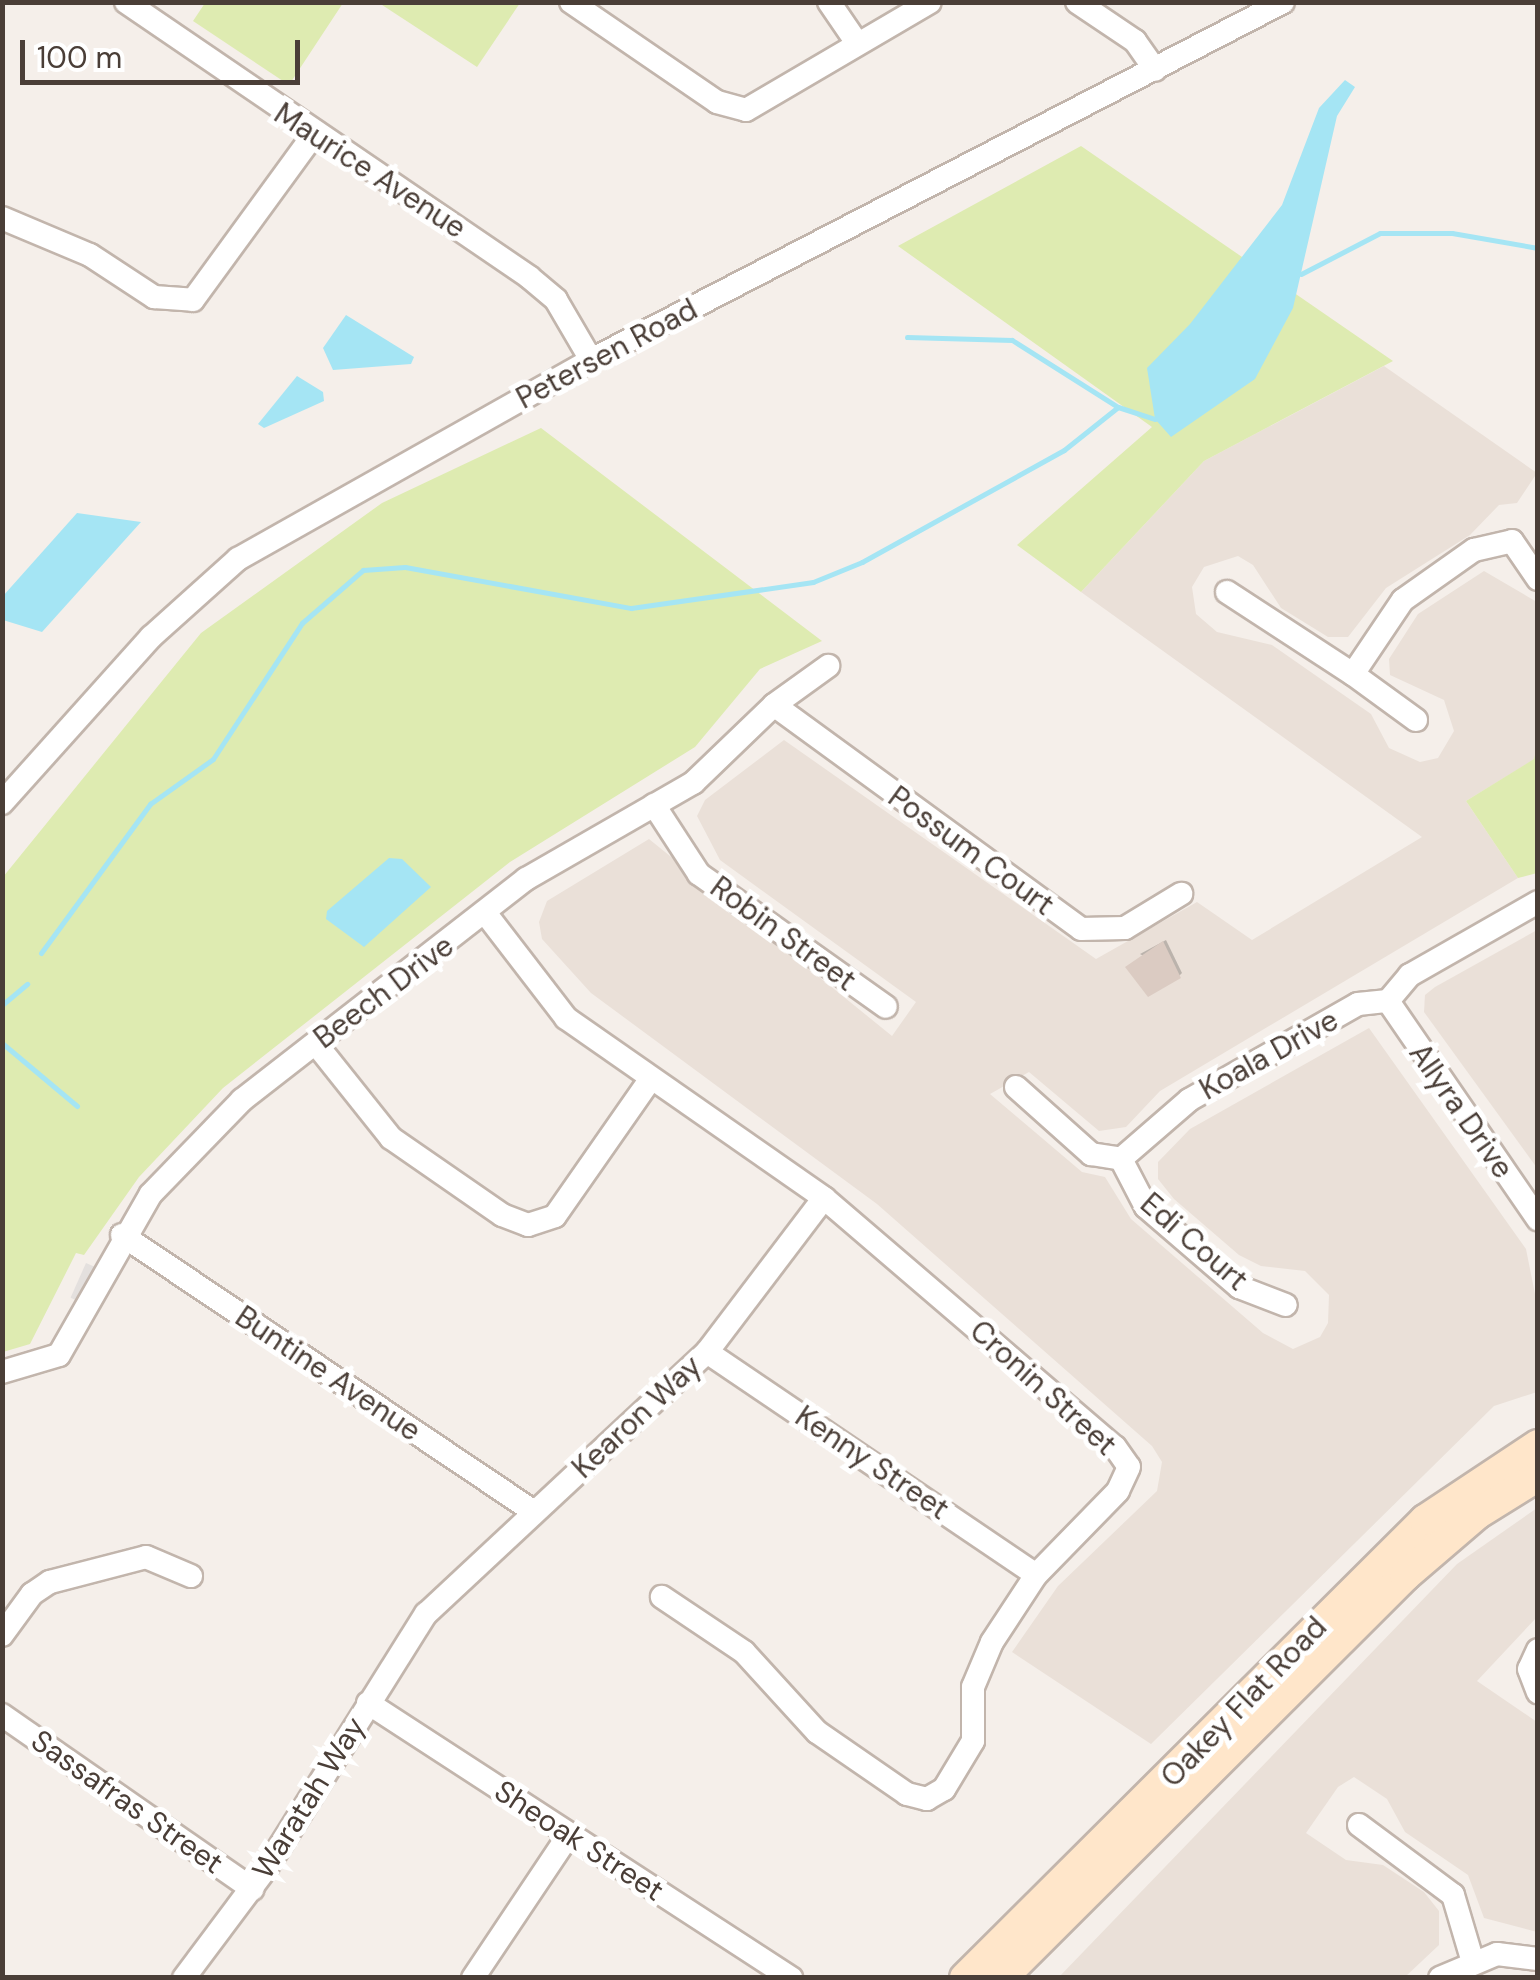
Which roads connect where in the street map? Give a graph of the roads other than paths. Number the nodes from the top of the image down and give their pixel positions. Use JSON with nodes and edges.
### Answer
{"nodes":[{"id":1,"x":126,"y":2,"type":"edge"},
{"id":2,"x":571,"y":2,"type":"edge"},
{"id":3,"x":829,"y":2,"type":"edge"},
{"id":4,"x":930,"y":2,"type":"edge"},
{"id":5,"x":1077,"y":2,"type":"edge"},
{"id":6,"x":1283,"y":2,"type":"edge"},
{"id":7,"x":857,"y":43,"type":"junction"},
{"id":8,"x":1154,"y":70,"type":"junction"},
{"id":9,"x":314,"y":134,"type":"junction"},
{"id":10,"x":2,"y":218,"type":"edge"},
{"id":11,"x":592,"y":360,"type":"junction"},
{"id":12,"x":1538,"y":579,"type":"edge"},
{"id":13,"x":1227,"y":592,"type":"dead end"},
{"id":14,"x":828,"y":666,"type":"dead end"},
{"id":15,"x":1353,"y":674,"type":"junction"},
{"id":16,"x":774,"y":705,"type":"junction"},
{"id":17,"x":1416,"y":720,"type":"dead end"},
{"id":18,"x":2,"y":803,"type":"edge"},
{"id":19,"x":654,"y":804,"type":"junction"},
{"id":20,"x":1181,"y":894,"type":"dead end"},
{"id":21,"x":1538,"y":902,"type":"edge"},
{"id":22,"x":486,"y":914,"type":"junction"},
{"id":23,"x":1388,"y":1001,"type":"junction"},
{"id":24,"x":886,"y":1007,"type":"dead end"},
{"id":25,"x":316,"y":1044,"type":"junction"},
{"id":26,"x":650,"y":1080,"type":"junction"},
{"id":27,"x":1016,"y":1087,"type":"dead end"},
{"id":28,"x":1121,"y":1159,"type":"junction"},
{"id":29,"x":824,"y":1198,"type":"junction"},
{"id":30,"x":1538,"y":1220,"type":"edge"},
{"id":31,"x":122,"y":1235,"type":"junction"},
{"id":32,"x":1286,"y":1306,"type":"dead end"},
{"id":33,"x":707,"y":1352,"type":"junction"},
{"id":34,"x":2,"y":1372,"type":"edge"},
{"id":35,"x":1538,"y":1445,"type":"edge"},
{"id":36,"x":1538,"y":1476,"type":"edge"},
{"id":37,"x":534,"y":1512,"type":"junction"},
{"id":38,"x":1036,"y":1575,"type":"junction"},
{"id":39,"x":190,"y":1576,"type":"dead end"},
{"id":40,"x":662,"y":1597,"type":"dead end"},
{"id":41,"x":426,"y":1614,"type":"joint"},
{"id":42,"x":2,"y":1635,"type":"edge"},
{"id":43,"x":1538,"y":1650,"type":"edge"},
{"id":44,"x":1538,"y":1692,"type":"edge"},
{"id":45,"x":368,"y":1703,"type":"junction"},
{"id":46,"x":2,"y":1715,"type":"edge"},
{"id":47,"x":1359,"y":1824,"type":"dead end"},
{"id":48,"x":568,"y":1836,"type":"junction"},
{"id":49,"x":252,"y":1888,"type":"junction"},
{"id":50,"x":1472,"y":1959,"type":"junction"},
{"id":51,"x":1538,"y":1959,"type":"edge"},
{"id":52,"x":184,"y":1978,"type":"edge"},
{"id":53,"x":473,"y":1978,"type":"edge"},
{"id":54,"x":791,"y":1978,"type":"edge"},
{"id":55,"x":965,"y":1978,"type":"edge"},
{"id":56,"x":1002,"y":1978,"type":"edge"},
{"id":57,"x":1440,"y":1978,"type":"edge"}],
"edges":[{"from":1,"to":9,"type":"street","name":"Maurice Avenue"},
{"from":2,"to":7,"type":"street"},
{"from":3,"to":7,"type":"street"},
{"from":4,"to":7,"type":"street"},
{"from":5,"to":8,"type":"street"},
{"from":6,"to":8,"type":"street","name":"Petersen Road"},
{"from":8,"to":11,"type":"street","name":"Petersen Road"},
{"from":9,"to":10,"type":"street"},
{"from":9,"to":11,"type":"street","name":"Maurice Avenue"},
{"from":11,"to":18,"type":"street","name":"Petersen Road"},
{"from":12,"to":15,"type":"street"},
{"from":13,"to":15,"type":"street"},
{"from":14,"to":16,"type":"street","name":"Beech Drive"},
{"from":15,"to":17,"type":"street"},
{"from":16,"to":19,"type":"street","name":"Beech Drive"},
{"from":16,"to":20,"type":"street","name":"Possum Court"},
{"from":19,"to":22,"type":"street","name":"Beech Drive"},
{"from":19,"to":24,"type":"street","name":"Robin Street"},
{"from":21,"to":23,"type":"street","name":"Koala Drive"},
{"from":22,"to":25,"type":"street","name":"Beech Drive"},
{"from":22,"to":26,"type":"street","name":"Cronin Street"},
{"from":23,"to":28,"type":"street","name":"Koala Drive"},
{"from":23,"to":30,"type":"street","name":"Allyra Drive"},
{"from":25,"to":26,"type":"street"},
{"from":25,"to":31,"type":"street","name":"Beech Drive"},
{"from":26,"to":29,"type":"street","name":"Cronin Street"},
{"from":27,"to":28,"type":"street"},
{"from":28,"to":32,"type":"street","name":"Edi Court"},
{"from":29,"to":33,"type":"street","name":"Kearon Way"},
{"from":29,"to":38,"type":"street","name":"Cronin Street"},
{"from":31,"to":34,"type":"street","name":"Beech Drive"},
{"from":31,"to":37,"type":"street","name":"Buntine Avenue"},
{"from":33,"to":37,"type":"street","name":"Kearon Way"},
{"from":33,"to":38,"type":"street","name":"Kenny Street"},
{"from":35,"to":55,"type":"main road","name":"Oakey Flat Road"},
{"from":36,"to":56,"type":"main road","name":"Oakey Flat Road"},
{"from":37,"to":41,"type":"street","name":"Kearon Way"},
{"from":38,"to":40,"type":"street","name":"Cronin Street"},
{"from":39,"to":42,"type":"street"},
{"from":41,"to":45,"type":"street","name":"Waratah Way"},
{"from":43,"to":44,"type":"street"},
{"from":45,"to":48,"type":"street","name":"Sheoak Street"},
{"from":45,"to":49,"type":"street","name":"Waratah Way"},
{"from":46,"to":49,"type":"street","name":"Sassafras Street"},
{"from":47,"to":50,"type":"street"},
{"from":48,"to":53,"type":"street"},
{"from":48,"to":54,"type":"street","name":"Sheoak Street"},
{"from":49,"to":52,"type":"street","name":"Waratah Way"},
{"from":50,"to":51,"type":"street"},
{"from":50,"to":57,"type":"street"}]}
